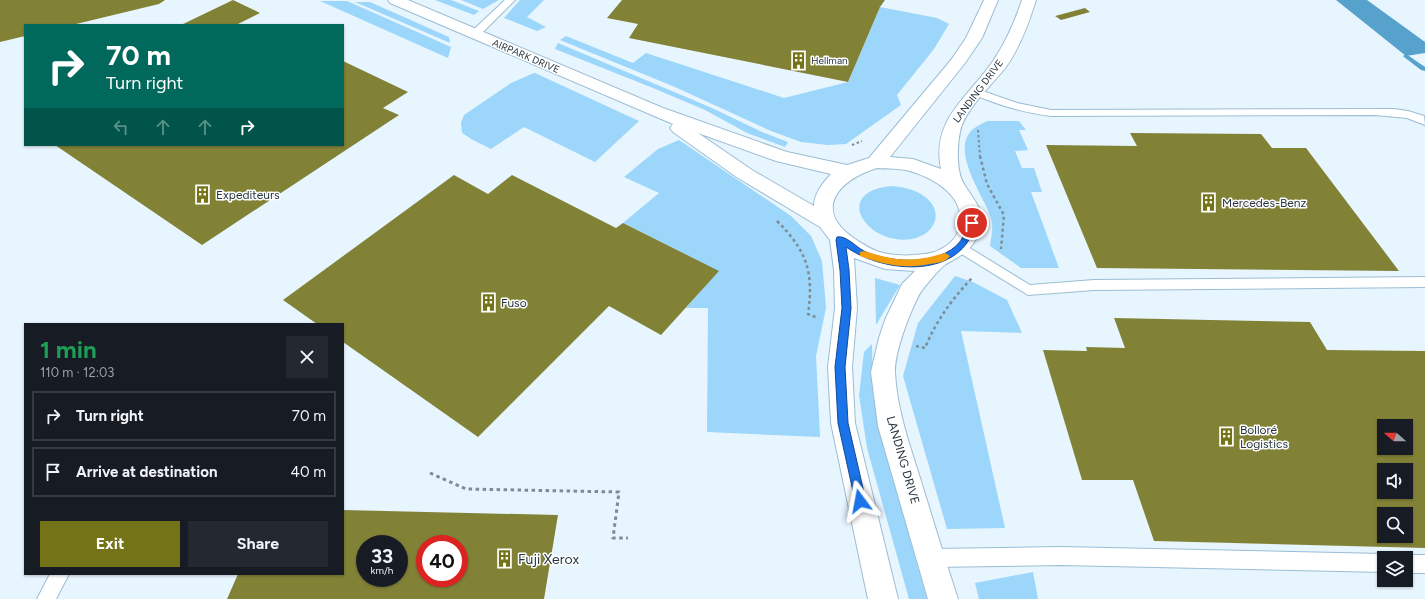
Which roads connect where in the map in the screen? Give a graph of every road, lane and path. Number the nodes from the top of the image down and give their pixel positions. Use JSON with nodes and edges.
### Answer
{"nodes":[{"id":1,"x":395,"y":0,"type":"edge"},
{"id":2,"x":510,"y":0,"type":"edge"},
{"id":3,"x":991,"y":0,"type":"edge"},
{"id":4,"x":1029,"y":0,"type":"edge"},
{"id":5,"x":475,"y":34,"type":"junction"},
{"id":6,"x":977,"y":92,"type":"junction"},
{"id":7,"x":657,"y":112,"type":"junction"},
{"id":8,"x":1425,"y":122,"type":"edge"},
{"id":9,"x":865,"y":139,"type":"dead end"},
{"id":10,"x":851,"y":146,"type":"dead end"},
{"id":11,"x":876,"y":162,"type":"junction"},
{"id":12,"x":846,"y":171,"type":"junction"},
{"id":13,"x":954,"y":186,"type":"junction"},
{"id":14,"x":772,"y":216,"type":"dead end"},
{"id":15,"x":834,"y":231,"type":"junction"},
{"id":16,"x":960,"y":247,"type":"junction"},
{"id":17,"x":937,"y":260,"type":"junction"},
{"id":18,"x":1425,"y":282,"type":"edge"},
{"id":19,"x":821,"y":318,"type":"dead end"},
{"id":20,"x":430,"y":474,"type":"dead end"},
{"id":21,"x":628,"y":538,"type":"dead end"},
{"id":22,"x":932,"y":558,"type":"junction"},
{"id":23,"x":1377,"y":563,"type":"edge"},
{"id":24,"x":1413,"y":564,"type":"edge"},
{"id":25,"x":1425,"y":564,"type":"edge"},
{"id":26,"x":59,"y":575,"type":"edge"},
{"id":27,"x":46,"y":599,"type":"edge"},
{"id":28,"x":883,"y":599,"type":"edge"},
{"id":29,"x":943,"y":599,"type":"edge"}],
"edges":[{"from":1,"to":5,"type":"street","name":"AIRPARK DRIVE"},
{"from":2,"to":5,"type":"lane"},
{"from":3,"to":11,"type":"street"},
{"from":4,"to":6,"type":"street","name":"LANDING DRIVE"},
{"from":5,"to":7,"type":"street","name":"AIRPARK DRIVE"},
{"from":6,"to":8,"type":"lane"},
{"from":6,"to":13,"type":"street","name":"LANDING DRIVE"},
{"from":7,"to":12,"type":"street","name":"AIRPARK DRIVE"},
{"from":7,"to":15,"type":"street","name":"AIRPARK DRIVE"},
{"from":9,"to":10,"type":"path"},
{"from":11,"to":12,"type":"street"},
{"from":11,"to":13,"type":"street"},
{"from":12,"to":15,"type":"street"},
{"from":13,"to":16,"type":"street"},
{"from":14,"to":19,"type":"path"},
{"from":15,"to":17,"type":"street"},
{"from":15,"to":28,"type":"street"},
{"from":16,"to":17,"type":"street"},
{"from":16,"to":18,"type":"lane"},
{"from":17,"to":22,"type":"street","name":"LANDING DRIVE"},
{"from":20,"to":21,"type":"path"},
{"from":22,"to":23,"type":"lane"},
{"from":22,"to":29,"type":"street","name":"LANDING DRIVE"},
{"from":24,"to":25,"type":"lane"},
{"from":26,"to":27,"type":"lane"}]}
